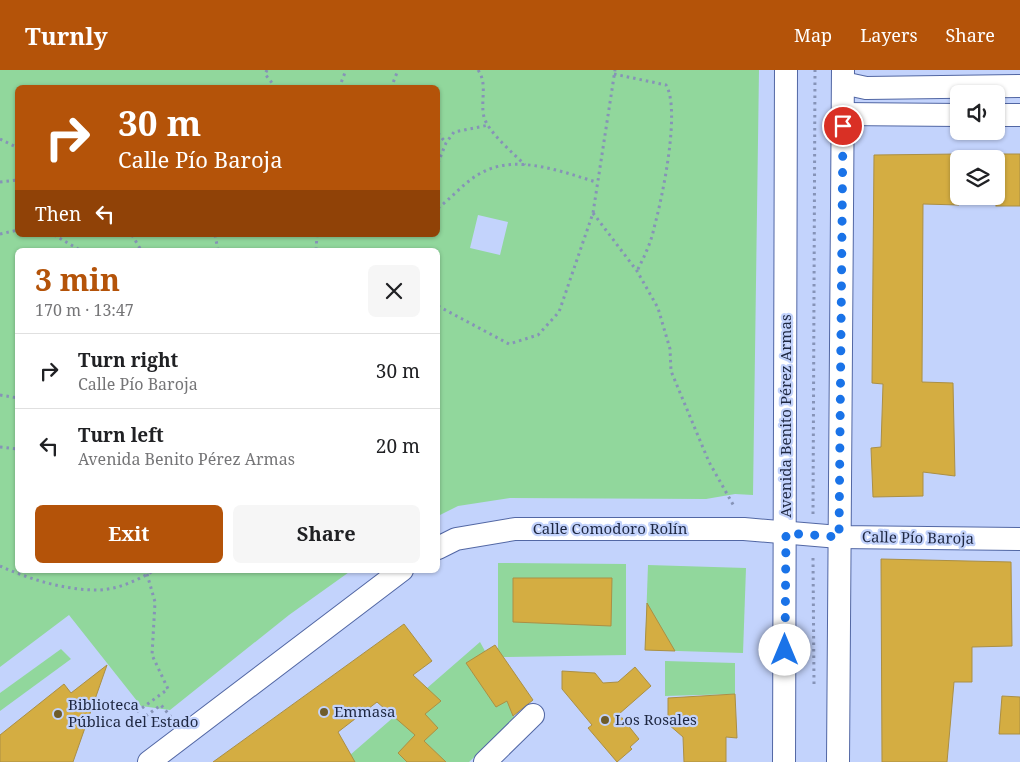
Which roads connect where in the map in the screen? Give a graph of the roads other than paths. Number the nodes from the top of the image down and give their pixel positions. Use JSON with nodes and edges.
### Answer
{"nodes":[{"id":1,"x":786,"y":70,"type":"edge"},
{"id":2,"x":843,"y":76,"type":"edge"},
{"id":3,"x":1020,"y":86,"type":"edge"},
{"id":4,"x":843,"y":114,"type":"junction"},
{"id":5,"x":950,"y":115,"type":"edge"},
{"id":6,"x":1005,"y":115,"type":"edge"},
{"id":7,"x":1020,"y":115,"type":"edge"},
{"id":8,"x":786,"y":533,"type":"junction"},
{"id":9,"x":839,"y":537,"type":"junction"},
{"id":10,"x":1020,"y":539,"type":"edge"},
{"id":11,"x":440,"y":547,"type":"edge"},
{"id":12,"x":398,"y":573,"type":"edge"},
{"id":13,"x":533,"y":715,"type":"dead end"},
{"id":14,"x":150,"y":762,"type":"edge"},
{"id":15,"x":485,"y":762,"type":"edge"},
{"id":16,"x":784,"y":762,"type":"edge"},
{"id":17,"x":838,"y":762,"type":"edge"}],
"edges":[{"from":1,"to":8,"type":"street","name":"Avenida Benito Pérez Armas"},
{"from":2,"to":3,"type":"street"},
{"from":2,"to":4,"type":"street"},
{"from":4,"to":5,"type":"street"},
{"from":4,"to":9,"type":"street"},
{"from":6,"to":7,"type":"street"},
{"from":8,"to":9,"type":"street","name":"Calle Pío Baroja"},
{"from":8,"to":11,"type":"street","name":"Calle Comodoro Rolín"},
{"from":8,"to":16,"type":"street","name":"Avenida Benito Pérez Armas"},
{"from":9,"to":10,"type":"street","name":"Calle Pío Baroja"},
{"from":9,"to":17,"type":"street"},
{"from":12,"to":14,"type":"street"},
{"from":13,"to":15,"type":"street"}]}
